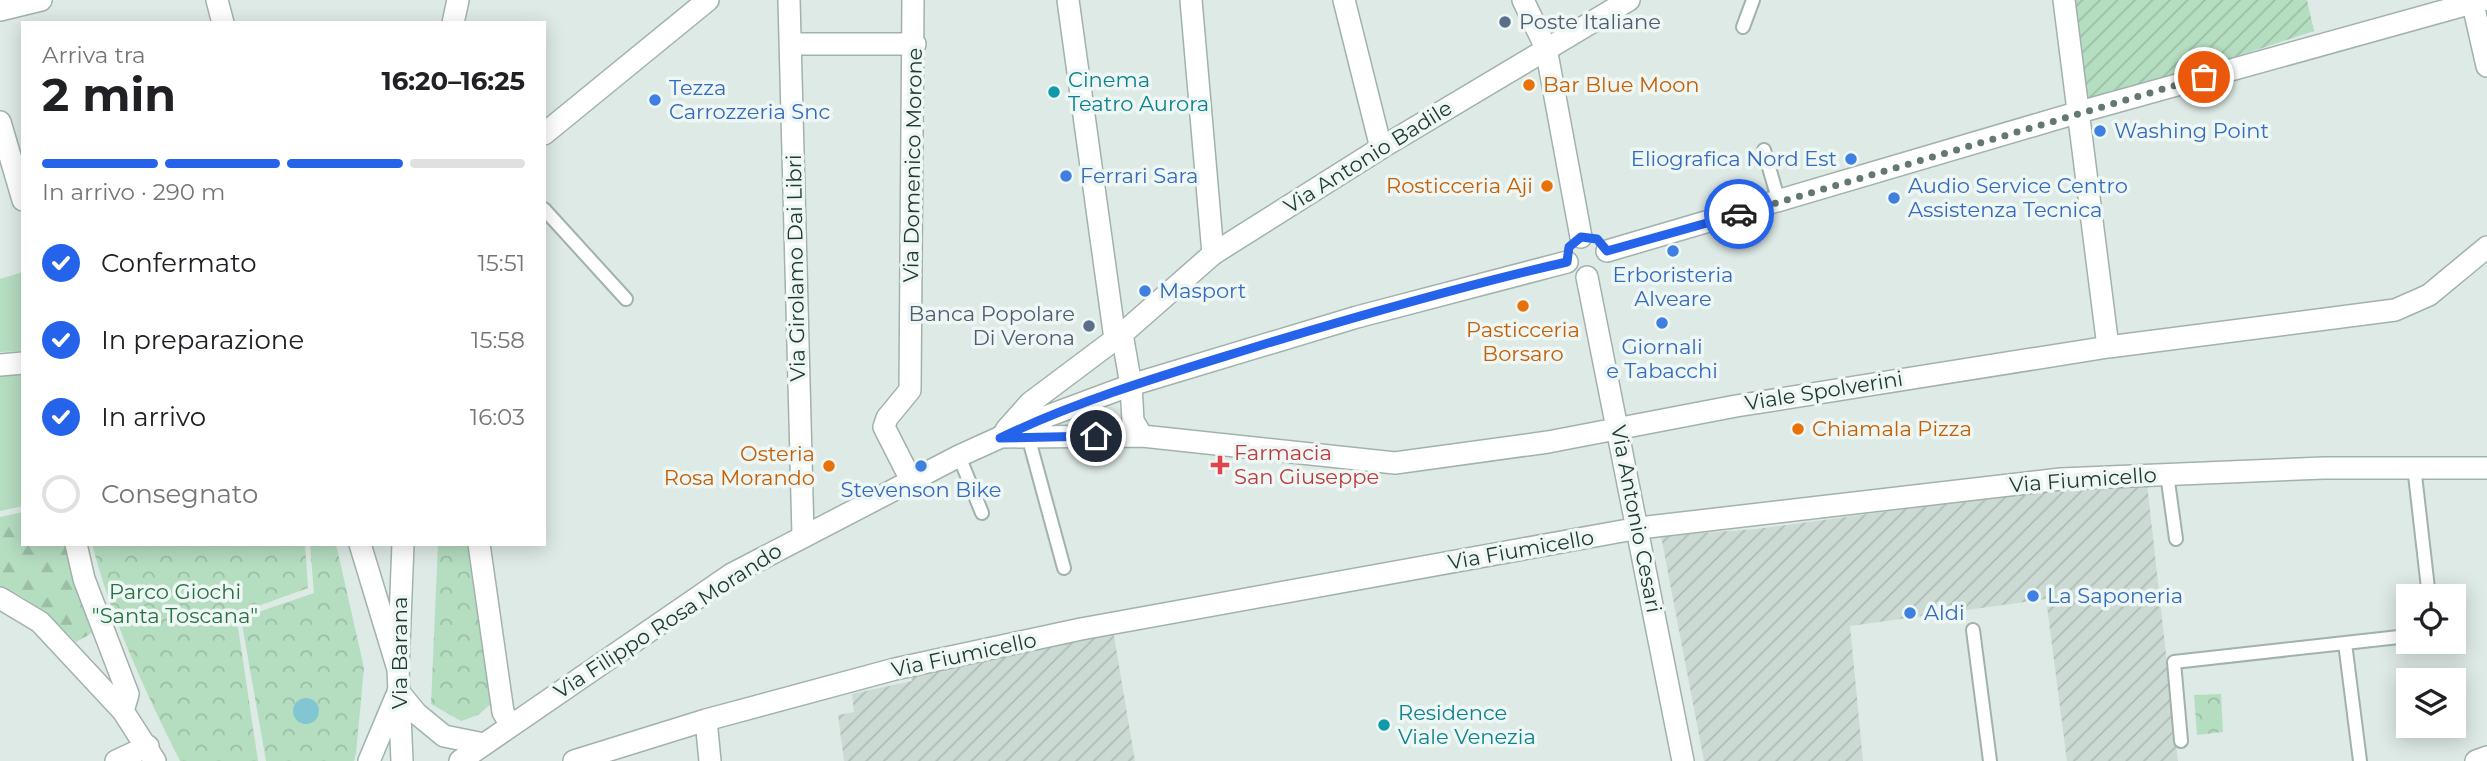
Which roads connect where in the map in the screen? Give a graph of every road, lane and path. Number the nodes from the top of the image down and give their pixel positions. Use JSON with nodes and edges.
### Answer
{"nodes":[{"id":1,"x":41,"y":0,"type":"edge"},
{"id":2,"x":217,"y":0,"type":"edge"},
{"id":3,"x":458,"y":0,"type":"edge"},
{"id":4,"x":708,"y":0,"type":"edge"},
{"id":5,"x":789,"y":0,"type":"edge"},
{"id":6,"x":913,"y":0,"type":"edge"},
{"id":7,"x":1068,"y":0,"type":"edge"},
{"id":8,"x":1191,"y":0,"type":"edge"},
{"id":9,"x":1344,"y":0,"type":"edge"},
{"id":10,"x":1523,"y":0,"type":"edge"},
{"id":11,"x":1629,"y":0,"type":"edge"},
{"id":12,"x":1753,"y":0,"type":"edge"},
{"id":13,"x":2064,"y":0,"type":"edge"},
{"id":14,"x":2476,"y":1,"type":"edge"},
{"id":15,"x":0,"y":10,"type":"edge"},
{"id":16,"x":222,"y":21,"type":"edge"},
{"id":17,"x":453,"y":21,"type":"edge"},
{"id":18,"x":1743,"y":27,"type":"dead end"},
{"id":19,"x":790,"y":44,"type":"junction"},
{"id":20,"x":915,"y":44,"type":"junction"},
{"id":21,"x":1546,"y":48,"type":"junction"},
{"id":22,"x":2487,"y":66,"type":"edge"},
{"id":23,"x":2076,"y":113,"type":"junction"},
{"id":24,"x":0,"y":122,"type":"edge"},
{"id":25,"x":546,"y":132,"type":"edge"},
{"id":26,"x":1381,"y":148,"type":"junction"},
{"id":27,"x":1764,"y":150,"type":"dead end"},
{"id":28,"x":13,"y":179,"type":"edge"},
{"id":29,"x":21,"y":196,"type":"edge"},
{"id":30,"x":1779,"y":202,"type":"junction"},
{"id":31,"x":546,"y":211,"type":"edge"},
{"id":32,"x":1581,"y":237,"type":"junction"},
{"id":33,"x":2487,"y":247,"type":"edge"},
{"id":34,"x":1607,"y":251,"type":"junction"},
{"id":35,"x":1213,"y":254,"type":"junction"},
{"id":36,"x":1567,"y":262,"type":"junction"},
{"id":37,"x":1587,"y":277,"type":"junction"},
{"id":38,"x":626,"y":299,"type":"dead end"},
{"id":39,"x":1118,"y":337,"type":"junction"},
{"id":40,"x":2108,"y":347,"type":"junction"},
{"id":41,"x":21,"y":363,"type":"edge"},
{"id":42,"x":0,"y":365,"type":"edge"},
{"id":43,"x":1131,"y":385,"type":"junction"},
{"id":44,"x":1618,"y":429,"type":"junction"},
{"id":45,"x":1028,"y":436,"type":"junction"},
{"id":46,"x":1142,"y":436,"type":"junction"},
{"id":47,"x":1000,"y":438,"type":"junction"},
{"id":48,"x":959,"y":456,"type":"junction"},
{"id":49,"x":2414,"y":466,"type":"junction"},
{"id":50,"x":2487,"y":468,"type":"edge"},
{"id":51,"x":2167,"y":474,"type":"junction"},
{"id":52,"x":912,"y":482,"type":"junction"},
{"id":53,"x":982,"y":513,"type":"dead end"},
{"id":54,"x":1639,"y":528,"type":"junction"},
{"id":55,"x":803,"y":535,"type":"junction"},
{"id":56,"x":2176,"y":539,"type":"dead end"},
{"id":57,"x":76,"y":546,"type":"edge"},
{"id":58,"x":361,"y":546,"type":"edge"},
{"id":59,"x":403,"y":546,"type":"edge"},
{"id":60,"x":480,"y":546,"type":"edge"},
{"id":61,"x":1064,"y":568,"type":"dead end"},
{"id":62,"x":2428,"y":584,"type":"edge"},
{"id":63,"x":0,"y":598,"type":"edge"},
{"id":64,"x":1973,"y":630,"type":"dead end"},
{"id":65,"x":2396,"y":637,"type":"edge"},
{"id":66,"x":2345,"y":643,"type":"junction"},
{"id":67,"x":398,"y":669,"type":"junction"},
{"id":68,"x":398,"y":691,"type":"junction"},
{"id":69,"x":123,"y":711,"type":"junction"},
{"id":70,"x":706,"y":720,"type":"junction"},
{"id":71,"x":510,"y":724,"type":"junction"},
{"id":72,"x":2181,"y":741,"type":"dead end"},
{"id":73,"x":484,"y":744,"type":"junction"},
{"id":74,"x":152,"y":754,"type":"edge"},
{"id":75,"x":2487,"y":757,"type":"edge"},
{"id":76,"x":116,"y":761,"type":"edge"},
{"id":77,"x":369,"y":761,"type":"edge"},
{"id":78,"x":402,"y":761,"type":"edge"},
{"id":79,"x":460,"y":761,"type":"edge"},
{"id":80,"x":574,"y":761,"type":"edge"},
{"id":81,"x":710,"y":761,"type":"edge"},
{"id":82,"x":1683,"y":761,"type":"edge"},
{"id":83,"x":1990,"y":761,"type":"edge"},
{"id":84,"x":2360,"y":761,"type":"edge"},
{"id":85,"x":2476,"y":761,"type":"edge"}],
"edges":[{"from":1,"to":15,"type":"street"},
{"from":2,"to":16,"type":"street"},
{"from":3,"to":17,"type":"street"},
{"from":4,"to":25,"type":"street"},
{"from":5,"to":19,"type":"street","name":"Via Girolamo Dai Libri"},
{"from":6,"to":20,"type":"street","name":"Via Domenico Morone"},
{"from":7,"to":39,"type":"street"},
{"from":8,"to":35,"type":"street"},
{"from":9,"to":26,"type":"street"},
{"from":10,"to":21,"type":"street"},
{"from":11,"to":21,"type":"street","name":"Via Antonio Badile"},
{"from":12,"to":18,"type":"lane"},
{"from":13,"to":23,"type":"street"},
{"from":14,"to":22,"type":"street"},
{"from":14,"to":23,"type":"street"},
{"from":19,"to":20,"type":"street"},
{"from":19,"to":55,"type":"street","name":"Via Girolamo Dai Libri"},
{"from":20,"to":52,"type":"street","name":"Via Domenico Morone"},
{"from":21,"to":26,"type":"street","name":"Via Antonio Badile"},
{"from":21,"to":32,"type":"street"},
{"from":23,"to":30,"type":"street"},
{"from":23,"to":40,"type":"street"},
{"from":24,"to":28,"type":"street"},
{"from":26,"to":35,"type":"street","name":"Via Antonio Badile"},
{"from":27,"to":30,"type":"lane"},
{"from":28,"to":29,"type":"street"},
{"from":30,"to":34,"type":"street"},
{"from":31,"to":38,"type":"lane"},
{"from":32,"to":34,"type":"street"},
{"from":32,"to":36,"type":"street"},
{"from":33,"to":40,"type":"street","name":"Viale Spolverini"},
{"from":34,"to":37,"type":"street"},
{"from":35,"to":39,"type":"street","name":"Via Antonio Badile"},
{"from":36,"to":37,"type":"street"},
{"from":36,"to":43,"type":"street","name":"Via Filippo Rosa Morando"},
{"from":37,"to":44,"type":"street","name":"Via Antonio Cesari"},
{"from":39,"to":43,"type":"street"},
{"from":39,"to":47,"type":"street","name":"Via Filippo Rosa Morando"},
{"from":40,"to":44,"type":"street","name":"Viale Spolverini"},
{"from":41,"to":42,"type":"street"},
{"from":43,"to":46,"type":"street"},
{"from":43,"to":47,"type":"street","name":"Via Filippo Rosa Morando"},
{"from":44,"to":46,"type":"street","name":"Viale Spolverini"},
{"from":44,"to":54,"type":"street","name":"Via Antonio Cesari"},
{"from":45,"to":46,"type":"street","name":"Via Filippo Rosa Morando"},
{"from":45,"to":47,"type":"street","name":"Via Filippo Rosa Morando"},
{"from":45,"to":61,"type":"lane"},
{"from":47,"to":48,"type":"street","name":"Via Filippo Rosa Morando"},
{"from":48,"to":52,"type":"street","name":"Via Filippo Rosa Morando"},
{"from":48,"to":53,"type":"lane"},
{"from":49,"to":50,"type":"street","name":"Via Fiumicello"},
{"from":49,"to":51,"type":"street","name":"Via Fiumicello"},
{"from":49,"to":62,"type":"lane"},
{"from":51,"to":54,"type":"street","name":"Via Fiumicello"},
{"from":51,"to":56,"type":"lane"},
{"from":52,"to":55,"type":"street","name":"Via Filippo Rosa Morando"},
{"from":54,"to":70,"type":"street","name":"Via Fiumicello"},
{"from":54,"to":82,"type":"street","name":"Via Antonio Cesari"},
{"from":55,"to":71,"type":"street","name":"Via Filippo Rosa Morando"},
{"from":57,"to":69,"type":"street"},
{"from":58,"to":67,"type":"street"},
{"from":59,"to":67,"type":"street","name":"Via Barana"},
{"from":60,"to":71,"type":"street"},
{"from":63,"to":69,"type":"street"},
{"from":64,"to":83,"type":"lane"},
{"from":65,"to":66,"type":"lane"},
{"from":66,"to":72,"type":"lane"},
{"from":66,"to":84,"type":"lane"},
{"from":67,"to":68,"type":"street","name":"Via Barana"},
{"from":68,"to":73,"type":"street"},
{"from":68,"to":77,"type":"street"},
{"from":68,"to":78,"type":"street","name":"Via Barana"},
{"from":69,"to":74,"type":"street"},
{"from":70,"to":80,"type":"street","name":"Via Fiumicello"},
{"from":70,"to":81,"type":"street"},
{"from":71,"to":73,"type":"street","name":"Via Filippo Rosa Morando"},
{"from":73,"to":79,"type":"street","name":"Via Filippo Rosa Morando"},
{"from":74,"to":76,"type":"street"},
{"from":75,"to":85,"type":"street"}]}
